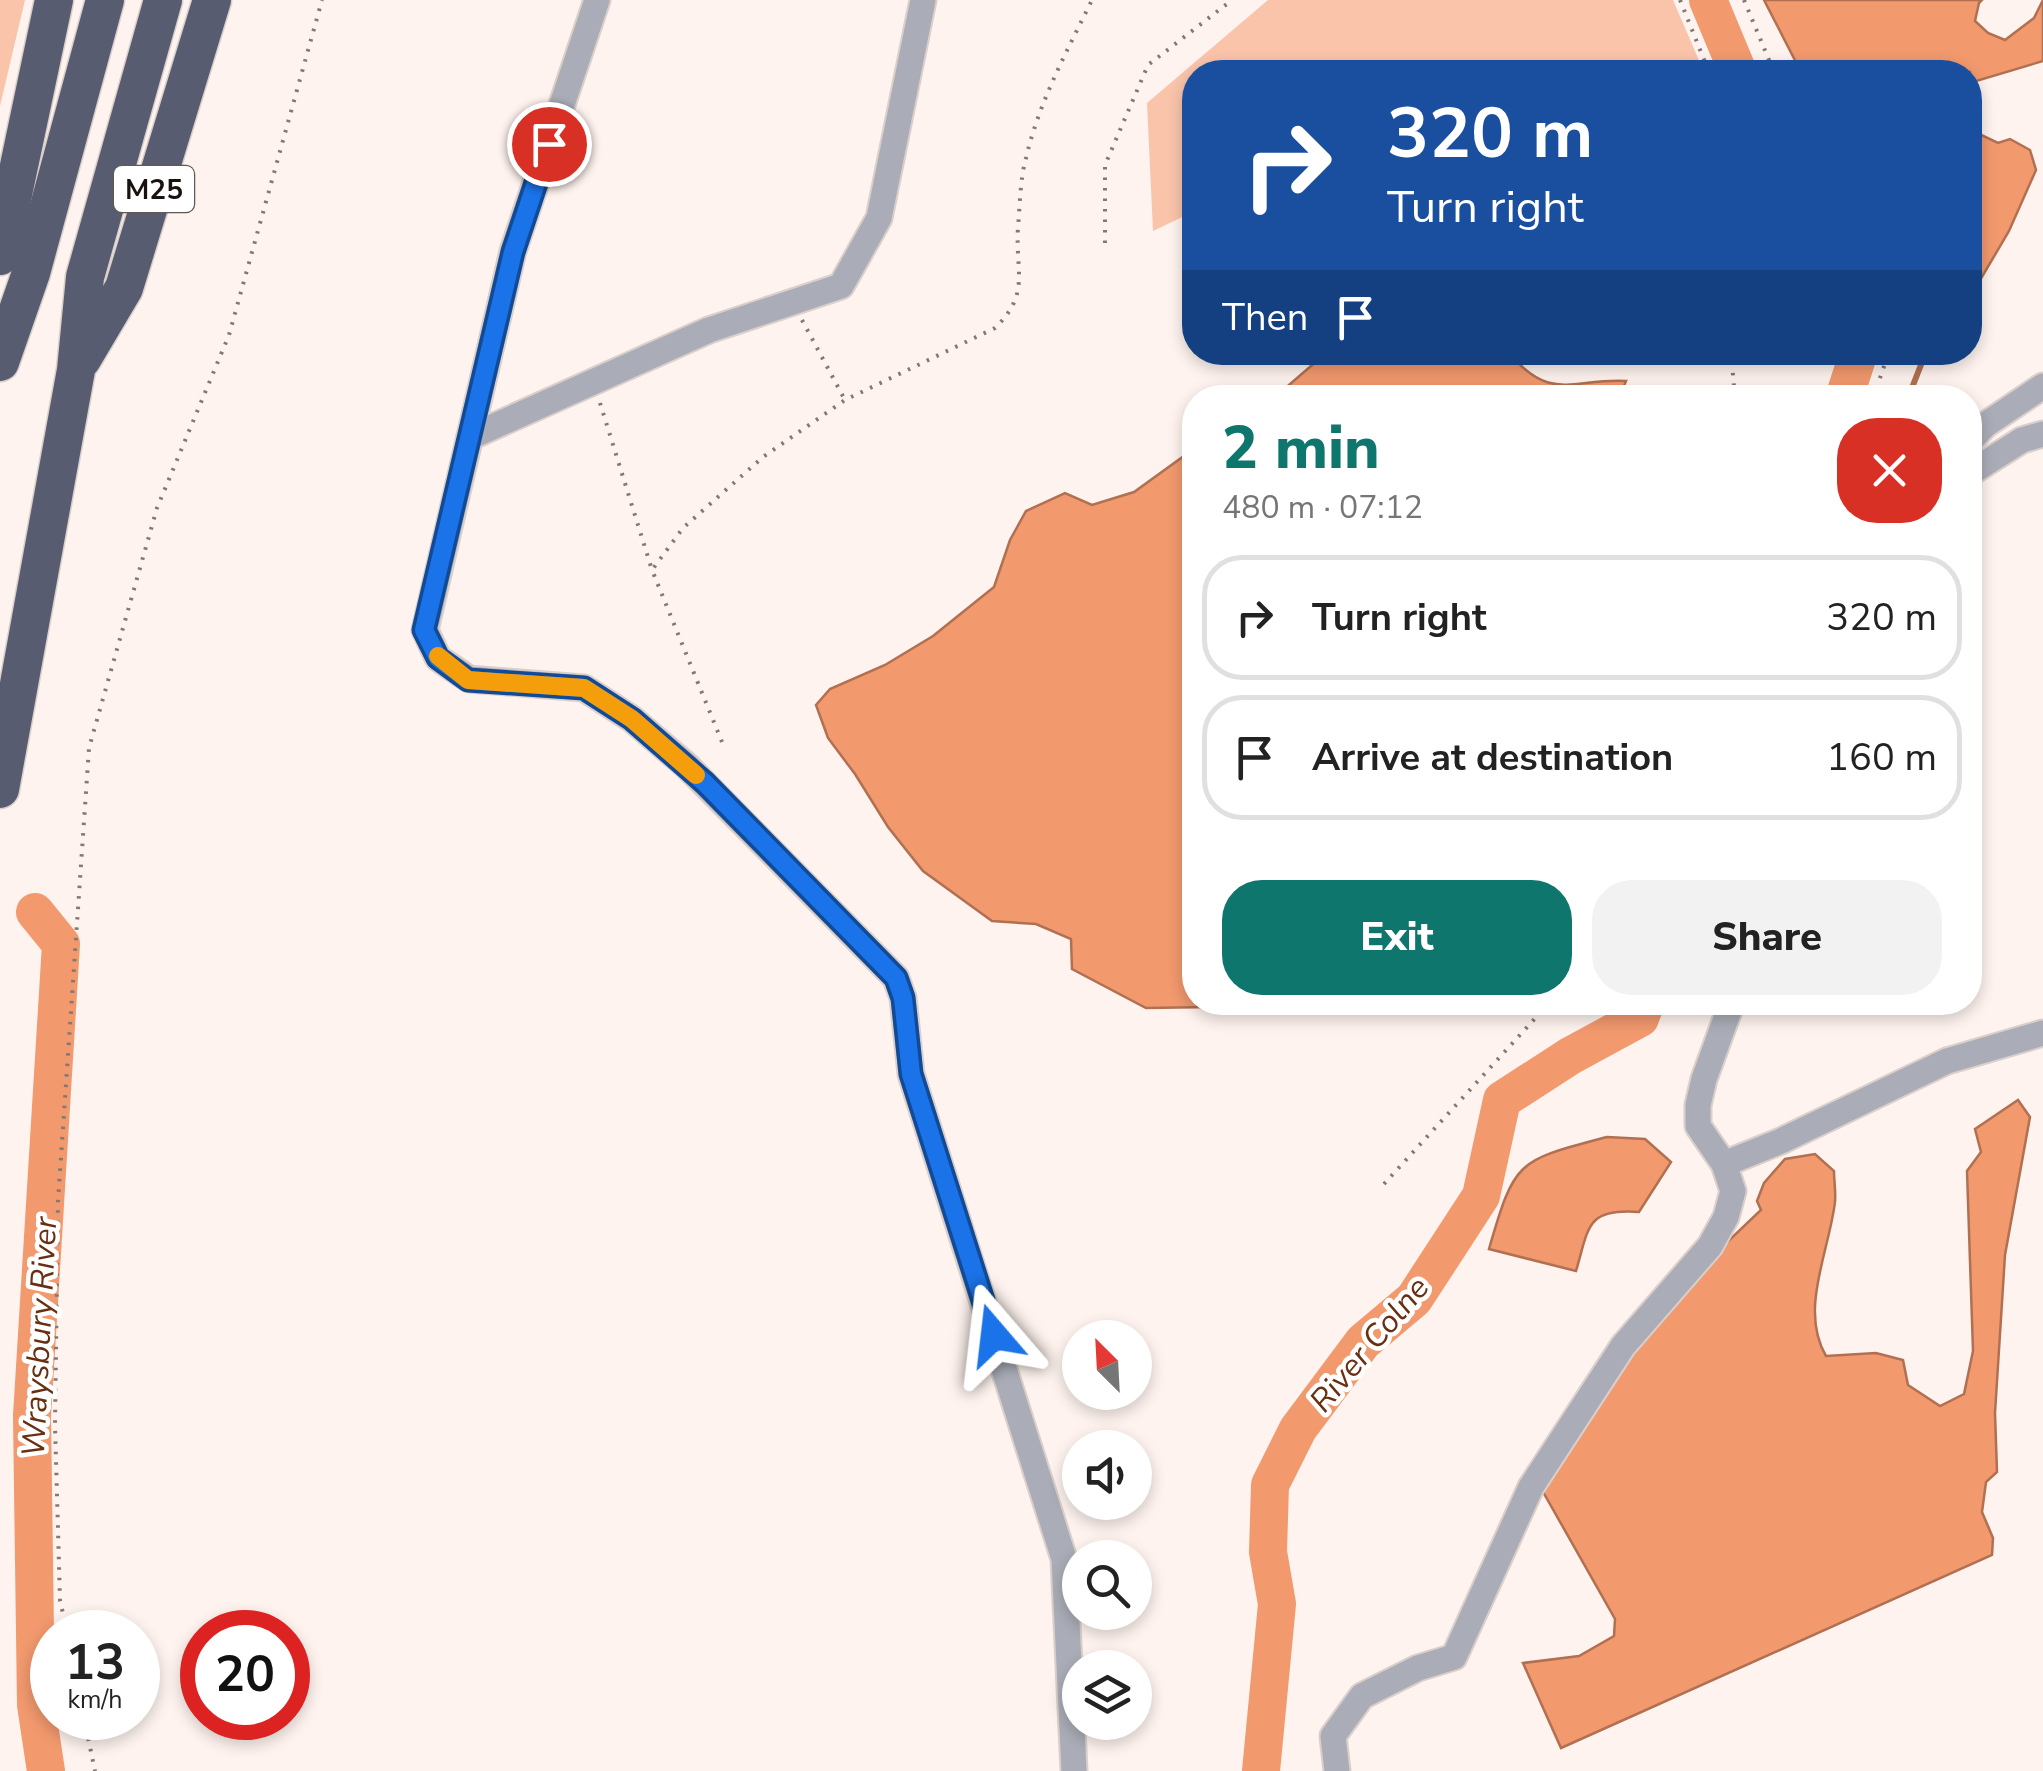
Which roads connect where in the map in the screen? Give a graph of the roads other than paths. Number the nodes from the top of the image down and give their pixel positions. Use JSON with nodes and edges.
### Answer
{"nodes":[{"id":1,"x":54,"y":0,"type":"edge"},
{"id":2,"x":105,"y":0,"type":"edge"},
{"id":3,"x":163,"y":0,"type":"edge"},
{"id":4,"x":212,"y":0,"type":"edge"},
{"id":5,"x":597,"y":0,"type":"edge"},
{"id":6,"x":923,"y":0,"type":"edge"},
{"id":7,"x":0,"y":256,"type":"edge"},
{"id":8,"x":0,"y":303,"type":"edge"},
{"id":9,"x":2,"y":354,"type":"edge"},
{"id":10,"x":76,"y":370,"type":"junction"},
{"id":11,"x":2043,"y":386,"type":"edge"},
{"id":12,"x":1982,"y":428,"type":"edge"},
{"id":13,"x":2043,"y":434,"type":"edge"},
{"id":14,"x":470,"y":437,"type":"junction"},
{"id":15,"x":1982,"y":465,"type":"edge"},
{"id":16,"x":0,"y":789,"type":"edge"},
{"id":17,"x":1727,"y":1015,"type":"edge"},
{"id":18,"x":2043,"y":1033,"type":"edge"},
{"id":19,"x":1724,"y":1164,"type":"junction"},
{"id":20,"x":1074,"y":1771,"type":"edge"},
{"id":21,"x":1336,"y":1771,"type":"edge"}],
"edges":[{"from":1,"to":7,"type":"highway"},
{"from":2,"to":9,"type":"highway"},
{"from":3,"to":10,"type":"highway","number":"M25"},
{"from":4,"to":10,"type":"highway","number":"M25"},
{"from":5,"to":14,"type":"lane"},
{"from":6,"to":14,"type":"lane"},
{"from":8,"to":9,"type":"highway"},
{"from":10,"to":16,"type":"highway","number":"M25"},
{"from":11,"to":12,"type":"lane"},
{"from":13,"to":15,"type":"lane"},
{"from":14,"to":20,"type":"lane"},
{"from":17,"to":19,"type":"lane"},
{"from":18,"to":19,"type":"lane"},
{"from":19,"to":21,"type":"lane"}]}
